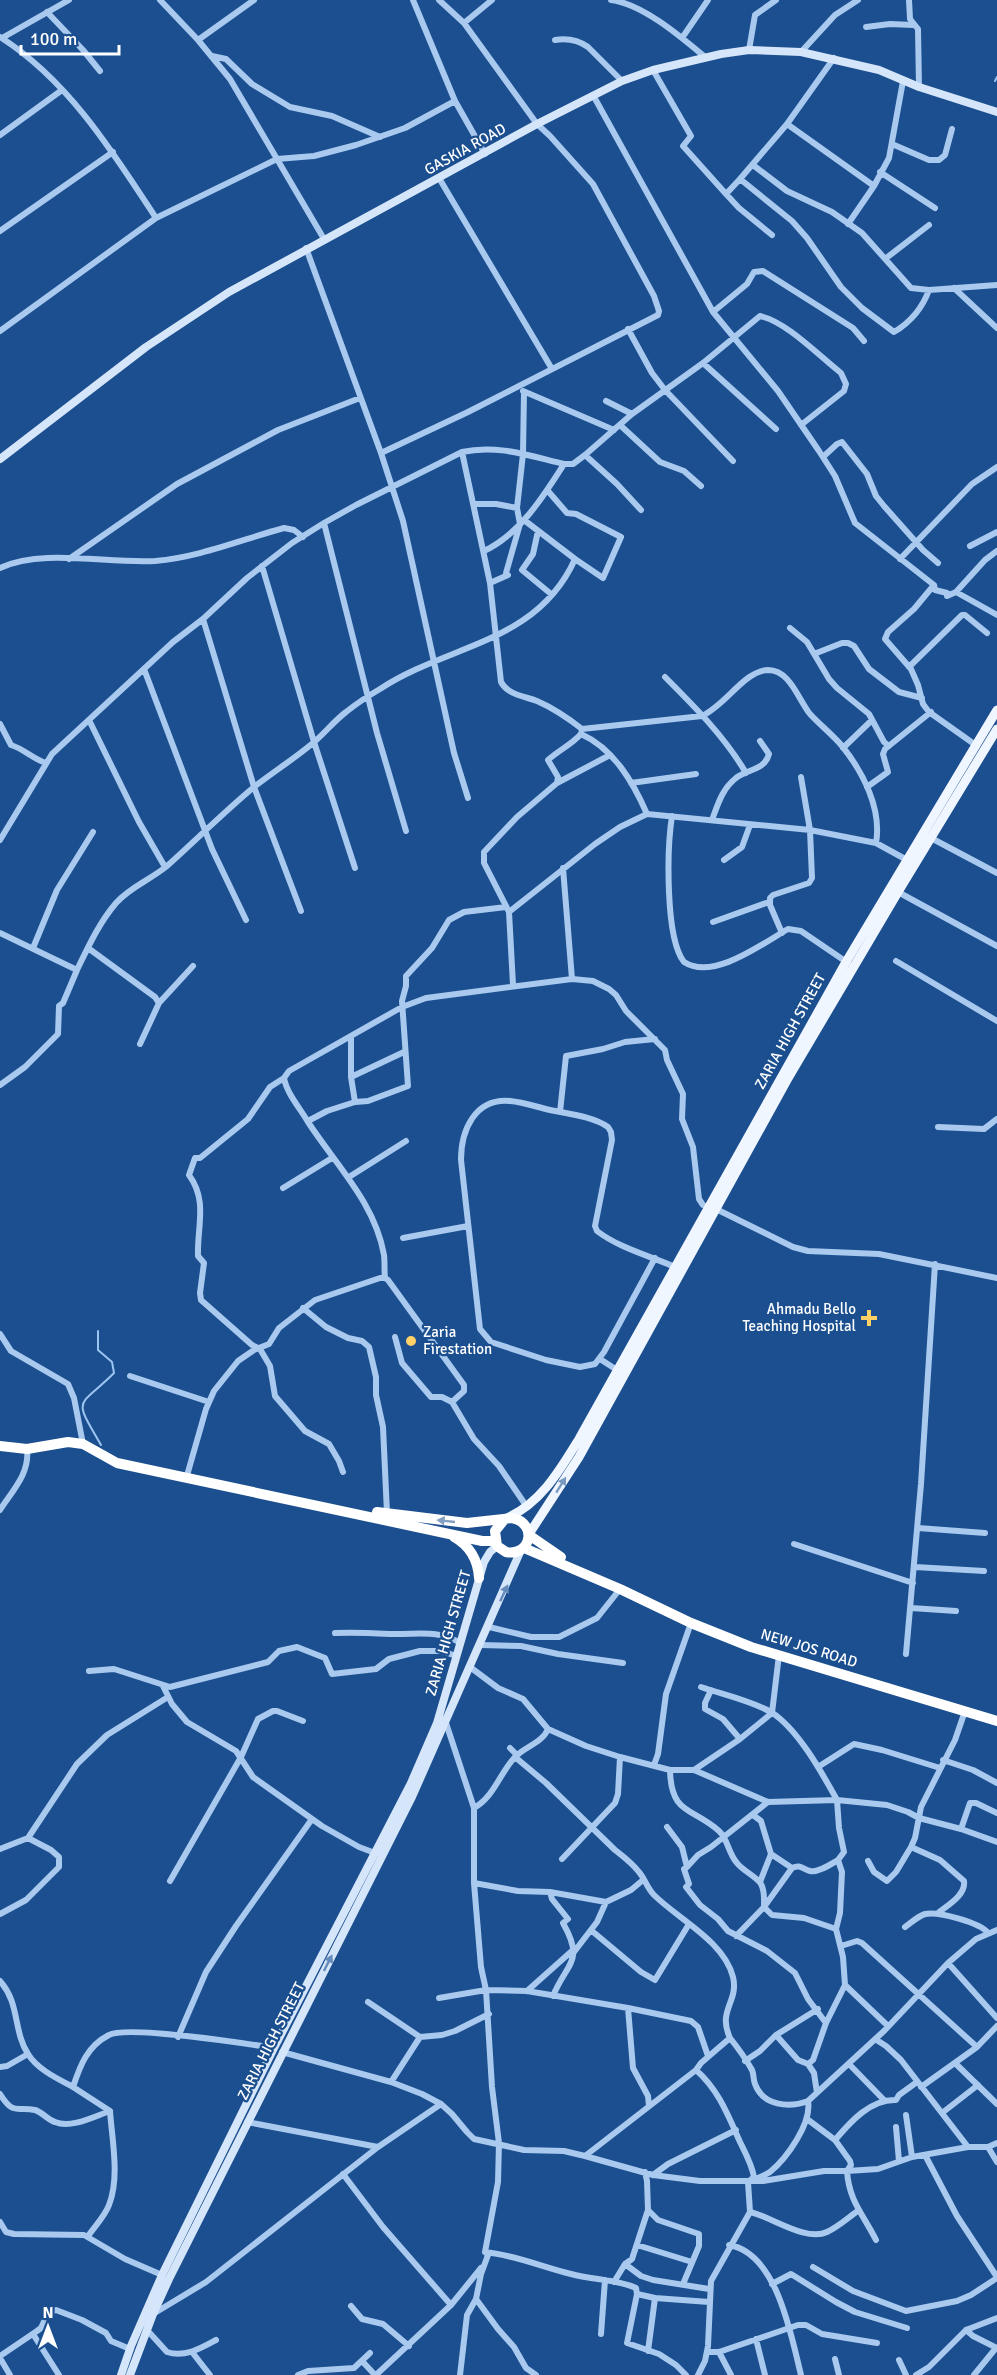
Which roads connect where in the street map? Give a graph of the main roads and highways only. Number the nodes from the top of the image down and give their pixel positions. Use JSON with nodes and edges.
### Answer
{"nodes":[{"id":1,"x":997,"y":112,"type":"edge"},
{"id":2,"x":0,"y":459,"type":"edge"},
{"id":3,"x":997,"y":710,"type":"edge"},
{"id":4,"x":997,"y":729,"type":"edge"},
{"id":5,"x":850,"y":964,"type":"junction"},
{"id":6,"x":712,"y":1208,"type":"junction"},
{"id":7,"x":621,"y":1371,"type":"junction"},
{"id":8,"x":0,"y":1446,"type":"edge"},
{"id":9,"x":329,"y":1507,"type":"junction"},
{"id":10,"x":506,"y":1519,"type":"junction"},
{"id":11,"x":440,"y":1531,"type":"junction"},
{"id":12,"x":529,"y":1534,"type":"junction"},
{"id":13,"x":496,"y":1544,"type":"junction"},
{"id":14,"x":522,"y":1549,"type":"junction"},
{"id":15,"x":479,"y":1578,"type":"junction"},
{"id":16,"x":620,"y":1589,"type":"junction"},
{"id":17,"x":997,"y":1721,"type":"edge"},
{"id":18,"x":278,"y":2050,"type":"junction"},
{"id":19,"x":121,"y":2375,"type":"edge"},
{"id":20,"x":130,"y":2375,"type":"edge"}],
"edges":[{"from":1,"to":2,"type":"main road","name":"GASKIA ROAD"},
{"from":3,"to":5,"type":"main road","name":"ZARIA HIGH STREET"},
{"from":4,"to":5,"type":"main road","name":"ZARIA HIGH STREET"},
{"from":5,"to":6,"type":"main road","name":"ZARIA HIGH STREET"},
{"from":6,"to":7,"type":"main road","name":"ZARIA HIGH STREET"},
{"from":6,"to":7,"type":"main road","name":"ZARIA HIGH STREET"},
{"from":7,"to":10,"type":"main road"},
{"from":12,"to":7,"type":"main road","one_way":true},
{"from":8,"to":9,"type":"highway"},
{"from":10,"to":9,"type":"highway","one_way":true},
{"from":9,"to":11,"type":"highway"},
{"from":10,"to":12,"type":"highway"},
{"from":10,"to":13,"type":"highway"},
{"from":11,"to":13,"type":"highway"},
{"from":11,"to":15,"type":"highway"},
{"from":12,"to":14,"type":"highway"},
{"from":12,"to":16,"type":"highway","name":"NEW JOS ROAD"},
{"from":13,"to":14,"type":"highway"},
{"from":13,"to":15,"type":"main road","name":"ZARIA HIGH STREET"},
{"from":14,"to":16,"type":"highway","name":"NEW JOS ROAD"},
{"from":18,"to":14,"type":"main road","name":"ZARIA HIGH STREET","one_way":true},
{"from":15,"to":18,"type":"main road","name":"ZARIA HIGH STREET"},
{"from":16,"to":17,"type":"highway","name":"NEW JOS ROAD"},
{"from":18,"to":19,"type":"main road","name":"ZARIA HIGH STREET"},
{"from":18,"to":20,"type":"main road","name":"ZARIA HIGH STREET"}]}
